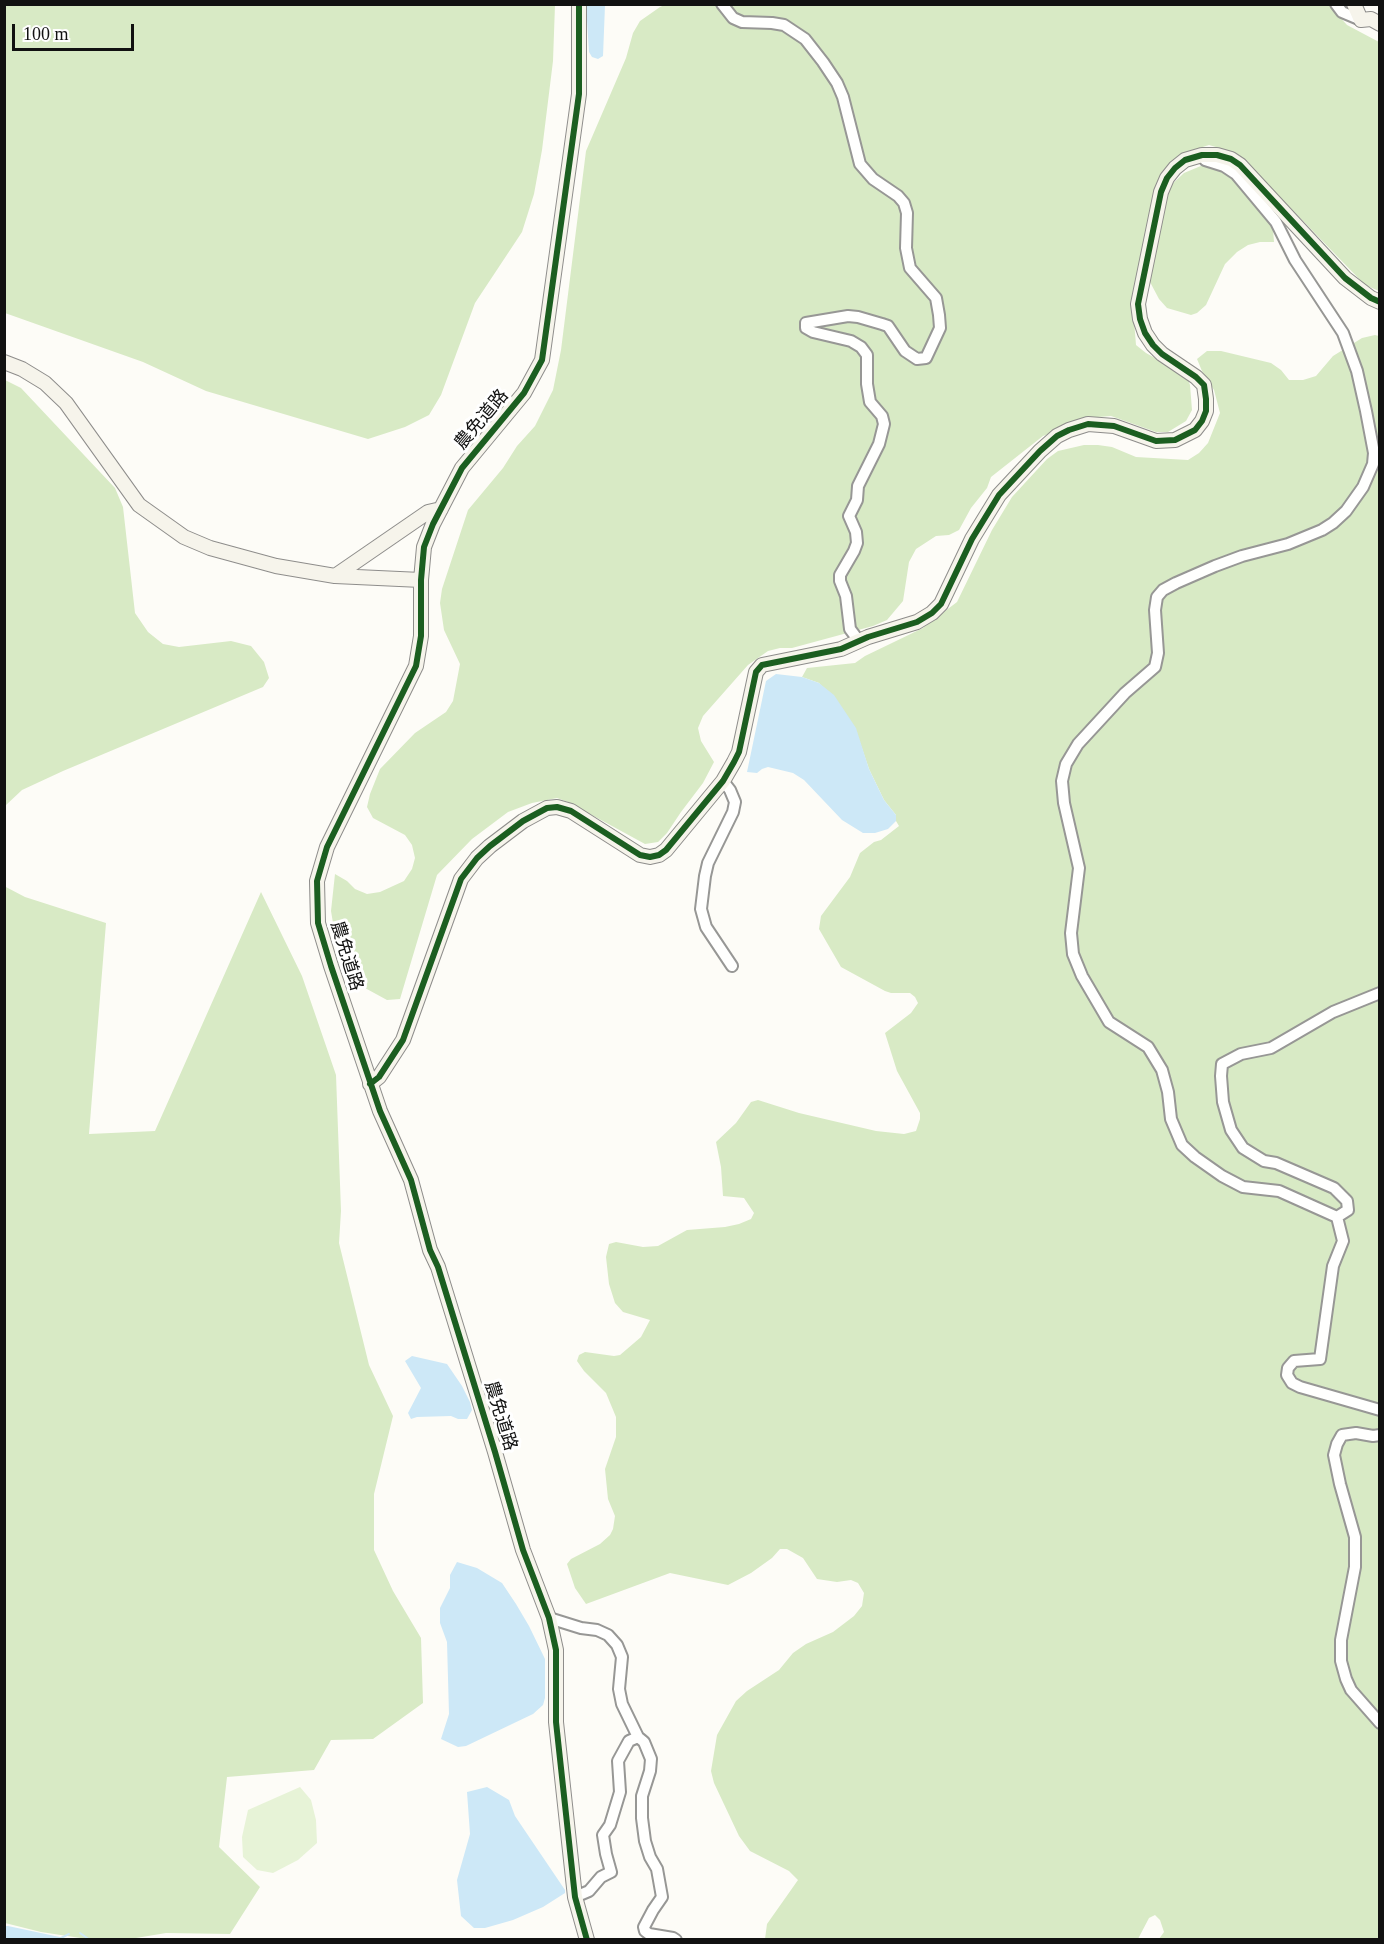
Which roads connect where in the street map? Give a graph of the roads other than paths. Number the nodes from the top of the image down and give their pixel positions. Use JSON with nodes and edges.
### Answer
{"nodes":[{"id":1,"x":579,"y":4,"type":"edge"},
{"id":2,"x":722,"y":4,"type":"edge"},
{"id":3,"x":1336,"y":4,"type":"edge"},
{"id":4,"x":1354,"y":4,"type":"edge"},
{"id":5,"x":1361,"y":20,"type":"junction"},
{"id":6,"x":1380,"y":24,"type":"edge"},
{"id":7,"x":1202,"y":155,"type":"junction"},
{"id":8,"x":1380,"y":302,"type":"edge"},
{"id":9,"x":4,"y":362,"type":"edge"},
{"id":10,"x":441,"y":509,"type":"junction"},
{"id":11,"x":335,"y":576,"type":"junction"},
{"id":12,"x":421,"y":580,"type":"junction"},
{"id":13,"x":855,"y":642,"type":"junction"},
{"id":14,"x":723,"y":780,"type":"junction"},
{"id":15,"x":732,"y":966,"type":"dead end"},
{"id":16,"x":1380,"y":993,"type":"edge"},
{"id":17,"x":370,"y":1084,"type":"junction"},
{"id":18,"x":1337,"y":1217,"type":"junction"},
{"id":19,"x":1380,"y":1410,"type":"edge"},
{"id":20,"x":1380,"y":1435,"type":"edge"},
{"id":21,"x":549,"y":1618,"type":"junction"},
{"id":22,"x":1380,"y":1723,"type":"edge"},
{"id":23,"x":638,"y":1737,"type":"junction"},
{"id":24,"x":575,"y":1897,"type":"junction"},
{"id":25,"x":587,"y":1940,"type":"edge"},
{"id":26,"x":676,"y":1940,"type":"edge"}],
"edges":[{"from":1,"to":10,"type":"street","name":"農免道路"},
{"from":2,"to":13,"type":"street"},
{"from":3,"to":5,"type":"street"},
{"from":4,"to":5,"type":"street"},
{"from":5,"to":6,"type":"street"},
{"from":7,"to":8,"type":"street"},
{"from":7,"to":13,"type":"street"},
{"from":7,"to":18,"type":"street"},
{"from":9,"to":11,"type":"street"},
{"from":10,"to":11,"type":"street"},
{"from":10,"to":12,"type":"street","name":"農免道路"},
{"from":11,"to":12,"type":"street"},
{"from":12,"to":17,"type":"street","name":"農免道路"},
{"from":13,"to":14,"type":"street"},
{"from":14,"to":15,"type":"street"},
{"from":14,"to":17,"type":"street"},
{"from":16,"to":18,"type":"street"},
{"from":17,"to":21,"type":"street","name":"農免道路"},
{"from":18,"to":19,"type":"street"},
{"from":20,"to":22,"type":"street"},
{"from":21,"to":23,"type":"street"},
{"from":21,"to":24,"type":"street","name":"農免道路"},
{"from":23,"to":24,"type":"street"},
{"from":23,"to":26,"type":"street"},
{"from":24,"to":25,"type":"street","name":"農免道路"}]}
